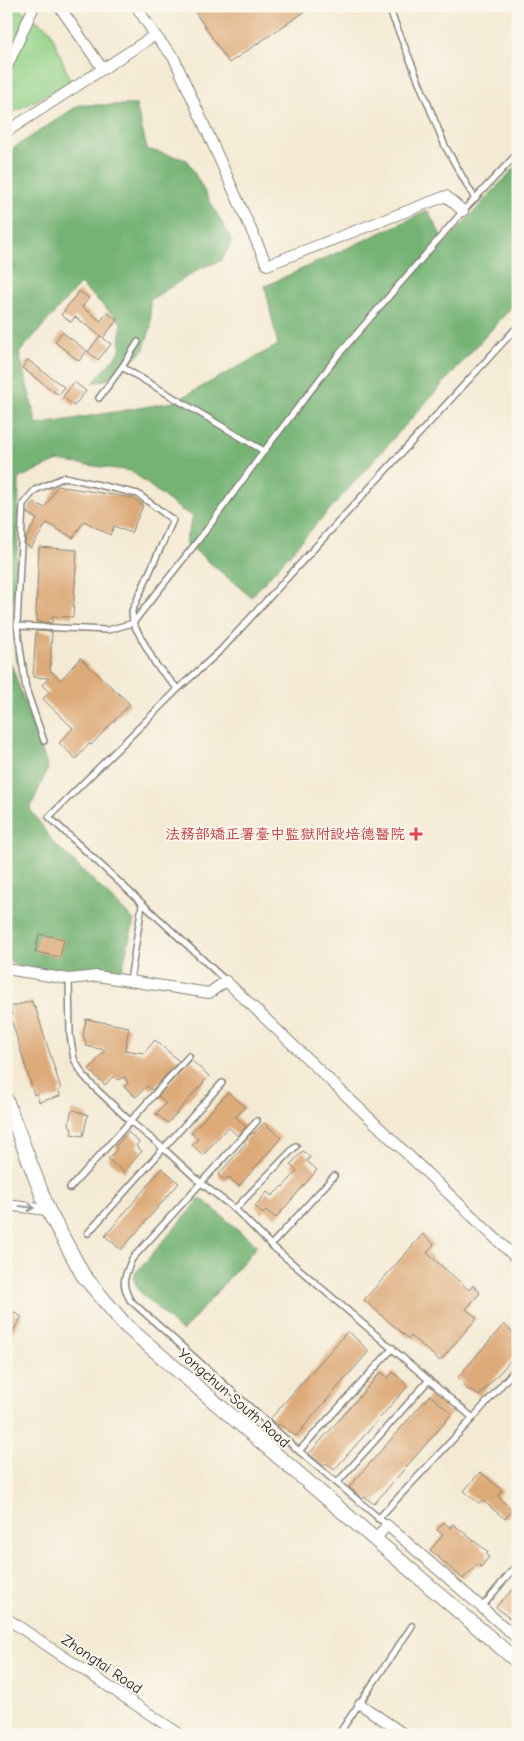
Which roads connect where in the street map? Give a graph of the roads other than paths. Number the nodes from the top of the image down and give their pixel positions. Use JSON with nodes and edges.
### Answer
{"nodes":[{"id":1,"x":34,"y":6,"type":"edge"},
{"id":2,"x":59,"y":6,"type":"edge"},
{"id":3,"x":136,"y":6,"type":"edge"},
{"id":4,"x":389,"y":8,"type":"dead end"},
{"id":5,"x":154,"y":34,"type":"junction"},
{"id":6,"x":102,"y":68,"type":"junction"},
{"id":7,"x":6,"y":69,"type":"edge"},
{"id":8,"x":6,"y":132,"type":"edge"},
{"id":9,"x":518,"y":153,"type":"edge"},
{"id":10,"x":475,"y":199,"type":"junction"},
{"id":11,"x":463,"y":211,"type":"junction"},
{"id":12,"x":518,"y":326,"type":"edge"},
{"id":13,"x":138,"y":342,"type":"dead end"},
{"id":14,"x":122,"y":367,"type":"junction"},
{"id":15,"x":98,"y":398,"type":"dead end"},
{"id":16,"x":264,"y":451,"type":"junction"},
{"id":17,"x":133,"y":623,"type":"junction"},
{"id":18,"x":17,"y":626,"type":"junction"},
{"id":19,"x":178,"y":689,"type":"junction"},
{"id":20,"x":44,"y":741,"type":"dead end"},
{"id":21,"x":142,"y":905,"type":"junction"},
{"id":22,"x":6,"y":969,"type":"edge"},
{"id":23,"x":69,"y":979,"type":"junction"},
{"id":24,"x":130,"y":981,"type":"junction"},
{"id":25,"x":226,"y":981,"type":"junction"},
{"id":26,"x":189,"y":1056,"type":"dead end"},
{"id":27,"x":222,"y":1083,"type":"dead end"},
{"id":28,"x":8,"y":1110,"type":"edge"},
{"id":29,"x":130,"y":1121,"type":"junction"},
{"id":30,"x":257,"y":1121,"type":"dead end"},
{"id":31,"x":296,"y":1146,"type":"dead end"},
{"id":32,"x":162,"y":1148,"type":"junction"},
{"id":33,"x":334,"y":1176,"type":"dead end"},
{"id":34,"x":201,"y":1183,"type":"junction"},
{"id":35,"x":70,"y":1188,"type":"dead end"},
{"id":36,"x":6,"y":1205,"type":"edge"},
{"id":37,"x":235,"y":1209,"type":"junction"},
{"id":38,"x":48,"y":1210,"type":"junction"},
{"id":39,"x":88,"y":1233,"type":"dead end"},
{"id":40,"x":272,"y":1245,"type":"junction"},
{"id":41,"x":518,"y":1260,"type":"edge"},
{"id":42,"x":392,"y":1348,"type":"junction"},
{"id":43,"x":518,"y":1366,"type":"edge"},
{"id":44,"x":429,"y":1380,"type":"junction"},
{"id":45,"x":473,"y":1418,"type":"junction"},
{"id":46,"x":299,"y":1451,"type":"junction"},
{"id":47,"x":337,"y":1483,"type":"junction"},
{"id":48,"x":378,"y":1519,"type":"junction"},
{"id":49,"x":387,"y":1525,"type":"junction"},
{"id":50,"x":375,"y":1540,"type":"junction"},
{"id":51,"x":518,"y":1563,"type":"edge"},
{"id":52,"x":481,"y":1608,"type":"junction"},
{"id":53,"x":6,"y":1618,"type":"edge"},
{"id":54,"x":412,"y":1626,"type":"dead end"},
{"id":55,"x":518,"y":1639,"type":"edge"},
{"id":56,"x":518,"y":1662,"type":"edge"},
{"id":57,"x":360,"y":1704,"type":"junction"},
{"id":58,"x":181,"y":1735,"type":"edge"},
{"id":59,"x":338,"y":1735,"type":"edge"},
{"id":60,"x":405,"y":1735,"type":"edge"}],
"edges":[{"from":1,"to":7,"type":"street"},
{"from":2,"to":6,"type":"street"},
{"from":3,"to":5,"type":"street"},
{"from":4,"to":10,"type":"lane"},
{"from":5,"to":6,"type":"street"},
{"from":5,"to":11,"type":"street"},
{"from":6,"to":8,"type":"street"},
{"from":9,"to":10,"type":"lane"},
{"from":10,"to":11,"type":"lane"},
{"from":11,"to":16,"type":"lane"},
{"from":12,"to":19,"type":"lane"},
{"from":13,"to":14,"type":"lane"},
{"from":14,"to":15,"type":"lane"},
{"from":14,"to":16,"type":"lane"},
{"from":16,"to":17,"type":"lane"},
{"from":17,"to":18,"type":"lane"},
{"from":17,"to":18,"type":"lane"},
{"from":17,"to":19,"type":"lane"},
{"from":18,"to":20,"type":"lane"},
{"from":19,"to":21,"type":"lane"},
{"from":21,"to":24,"type":"lane"},
{"from":21,"to":25,"type":"lane"},
{"from":22,"to":23,"type":"street"},
{"from":23,"to":24,"type":"street"},
{"from":23,"to":29,"type":"lane"},
{"from":24,"to":25,"type":"street"},
{"from":25,"to":41,"type":"street"},
{"from":26,"to":29,"type":"lane"},
{"from":27,"to":32,"type":"lane"},
{"from":28,"to":38,"type":"street","name":"Yongchun South Road"},
{"from":29,"to":32,"type":"lane"},
{"from":29,"to":35,"type":"lane"},
{"from":30,"to":34,"type":"lane"},
{"from":31,"to":37,"type":"lane"},
{"from":32,"to":34,"type":"lane"},
{"from":32,"to":39,"type":"lane"},
{"from":33,"to":40,"type":"lane"},
{"from":34,"to":37,"type":"lane"},
{"from":34,"to":46,"type":"lane"},
{"from":36,"to":38,"type":"street","one_way":true},
{"from":37,"to":40,"type":"lane"},
{"from":38,"to":50,"type":"street","name":"Yongchun South Road"},
{"from":40,"to":42,"type":"lane"},
{"from":42,"to":44,"type":"lane"},
{"from":42,"to":46,"type":"lane"},
{"from":43,"to":45,"type":"lane"},
{"from":44,"to":45,"type":"lane"},
{"from":44,"to":47,"type":"lane"},
{"from":45,"to":48,"type":"lane"},
{"from":46,"to":47,"type":"lane"},
{"from":47,"to":48,"type":"lane"},
{"from":48,"to":49,"type":"lane"},
{"from":49,"to":50,"type":"street"},
{"from":49,"to":52,"type":"street"},
{"from":50,"to":56,"type":"street","name":"Yongchun South Road"},
{"from":51,"to":52,"type":"lane"},
{"from":52,"to":55,"type":"street"},
{"from":53,"to":58,"type":"street","name":"Zhongtai Road"},
{"from":54,"to":57,"type":"lane"},
{"from":57,"to":59,"type":"lane"},
{"from":57,"to":60,"type":"street"}]}
